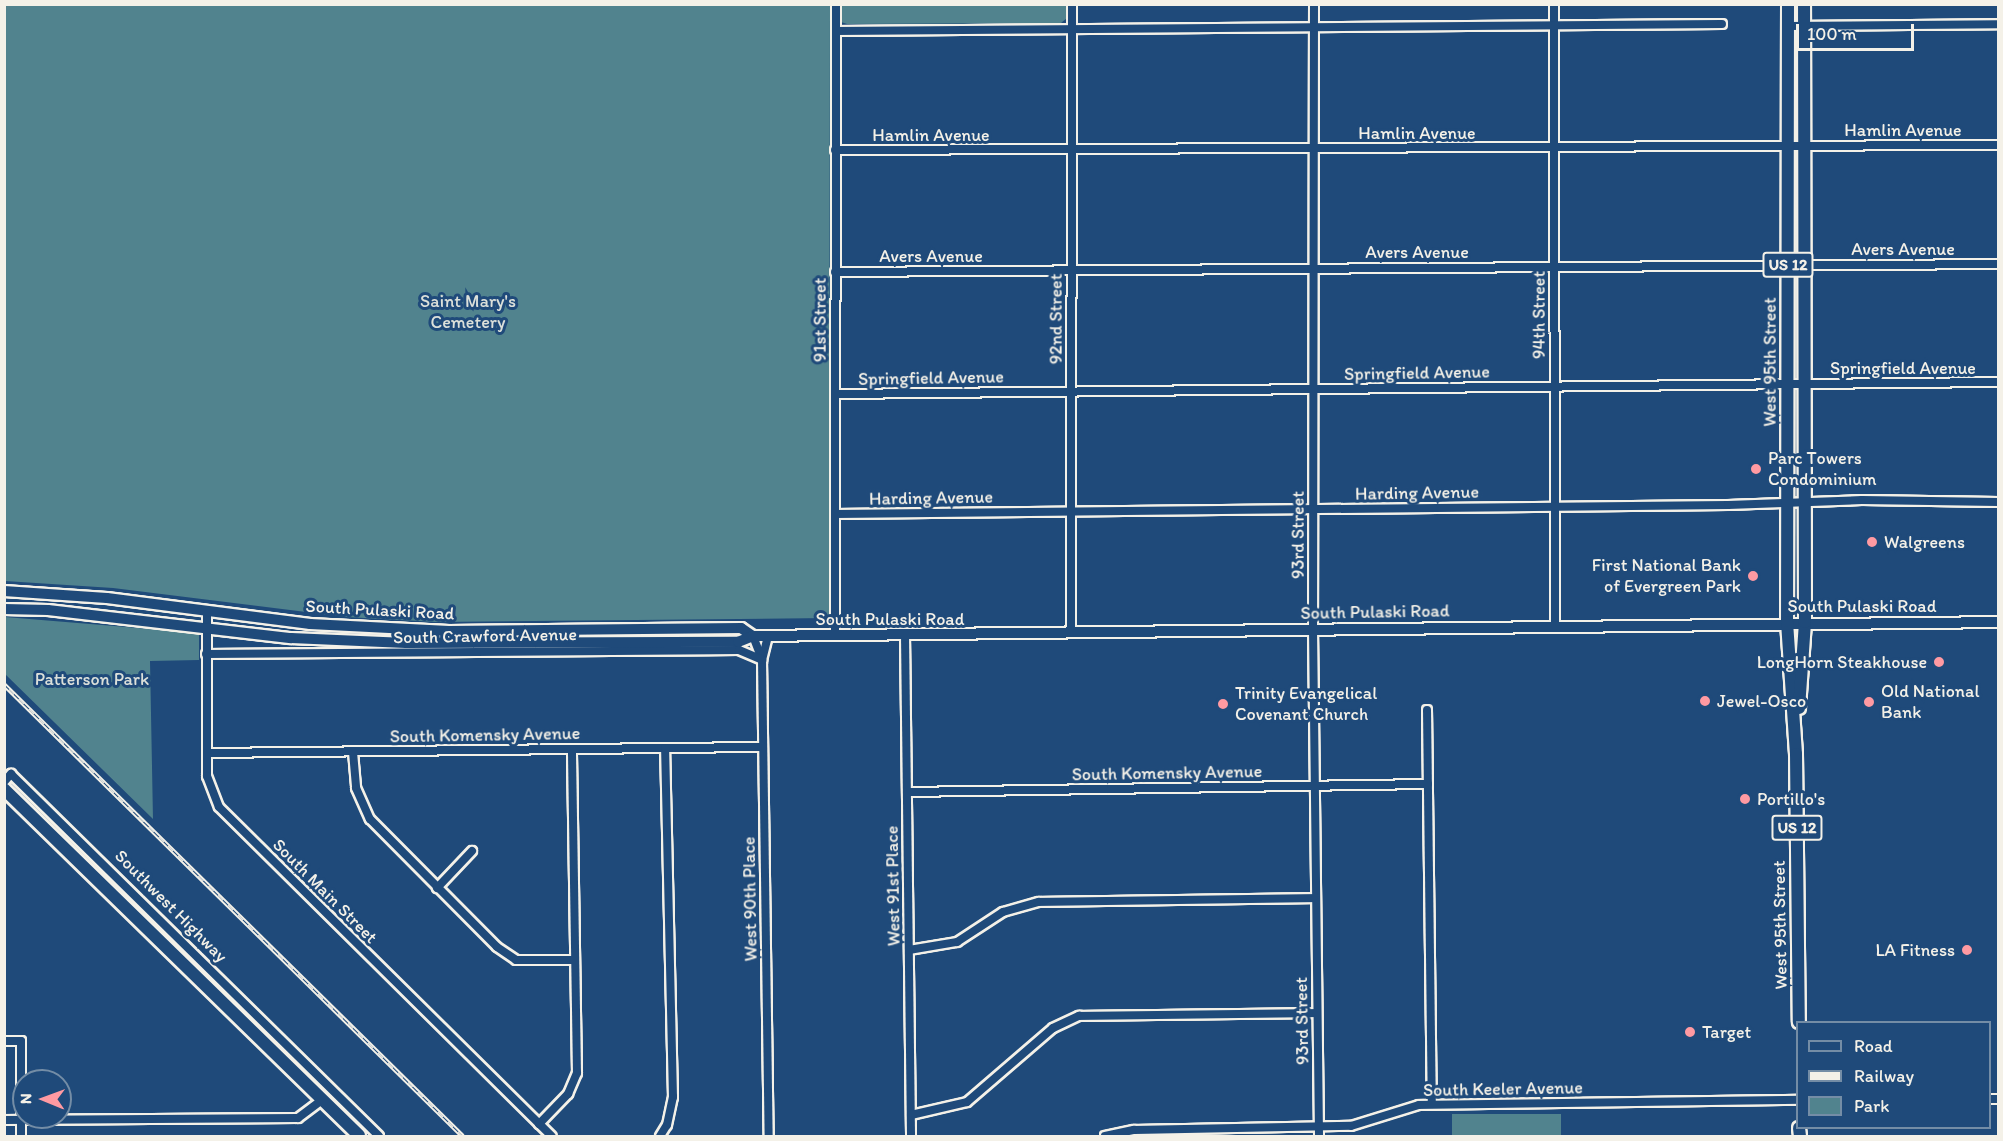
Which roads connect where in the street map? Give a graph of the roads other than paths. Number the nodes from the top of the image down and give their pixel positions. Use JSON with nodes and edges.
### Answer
{"nodes":[{"id":1,"x":836,"y":4,"type":"edge"},
{"id":2,"x":1072,"y":4,"type":"edge"},
{"id":3,"x":1314,"y":4,"type":"edge"},
{"id":4,"x":1554,"y":4,"type":"edge"},
{"id":5,"x":1788,"y":4,"type":"edge"},
{"id":6,"x":1804,"y":4,"type":"edge"},
{"id":7,"x":1722,"y":24,"type":"dead end"},
{"id":8,"x":1998,"y":24,"type":"edge"},
{"id":9,"x":1554,"y":25,"type":"junction"},
{"id":10,"x":1788,"y":26,"type":"junction"},
{"id":11,"x":1804,"y":26,"type":"junction"},
{"id":12,"x":1314,"y":27,"type":"junction"},
{"id":13,"x":1072,"y":28,"type":"junction"},
{"id":14,"x":836,"y":31,"type":"junction"},
{"id":15,"x":1998,"y":145,"type":"edge"},
{"id":16,"x":1788,"y":146,"type":"junction"},
{"id":17,"x":1805,"y":146,"type":"junction"},
{"id":18,"x":1554,"y":147,"type":"junction"},
{"id":19,"x":1314,"y":148,"type":"junction"},
{"id":20,"x":1072,"y":149,"type":"junction"},
{"id":21,"x":835,"y":150,"type":"junction"},
{"id":22,"x":1998,"y":264,"type":"edge"},
{"id":23,"x":1788,"y":265,"type":"junction"},
{"id":24,"x":1805,"y":265,"type":"junction"},
{"id":25,"x":1554,"y":267,"type":"junction"},
{"id":26,"x":1313,"y":268,"type":"junction"},
{"id":27,"x":1072,"y":270,"type":"junction"},
{"id":28,"x":835,"y":272,"type":"junction"},
{"id":29,"x":1998,"y":382,"type":"edge"},
{"id":30,"x":1805,"y":383,"type":"junction"},
{"id":31,"x":1788,"y":384,"type":"junction"},
{"id":32,"x":1554,"y":386,"type":"junction"},
{"id":33,"x":1313,"y":389,"type":"junction"},
{"id":34,"x":1071,"y":391,"type":"junction"},
{"id":35,"x":835,"y":394,"type":"junction"},
{"id":36,"x":1998,"y":502,"type":"edge"},
{"id":37,"x":1805,"y":503,"type":"junction"},
{"id":38,"x":1788,"y":504,"type":"junction"},
{"id":39,"x":1554,"y":506,"type":"junction"},
{"id":40,"x":1313,"y":509,"type":"junction"},
{"id":41,"x":1071,"y":512,"type":"junction"},
{"id":42,"x":835,"y":514,"type":"junction"},
{"id":43,"x":4,"y":591,"type":"edge"},
{"id":44,"x":4,"y":609,"type":"edge"},
{"id":45,"x":207,"y":611,"type":"junction"},
{"id":46,"x":1787,"y":622,"type":"junction"},
{"id":47,"x":1805,"y":622,"type":"junction"},
{"id":48,"x":1998,"y":622,"type":"edge"},
{"id":49,"x":1554,"y":626,"type":"junction"},
{"id":50,"x":206,"y":627,"type":"junction"},
{"id":51,"x":1313,"y":629,"type":"junction"},
{"id":52,"x":1071,"y":633,"type":"junction"},
{"id":53,"x":905,"y":635,"type":"junction"},
{"id":54,"x":753,"y":636,"type":"junction"},
{"id":55,"x":768,"y":636,"type":"junction"},
{"id":56,"x":835,"y":636,"type":"junction"},
{"id":57,"x":206,"y":654,"type":"junction"},
{"id":58,"x":762,"y":660,"type":"junction"},
{"id":59,"x":1426,"y":710,"type":"dead end"},
{"id":60,"x":763,"y":747,"type":"junction"},
{"id":61,"x":665,"y":748,"type":"junction"},
{"id":62,"x":572,"y":749,"type":"junction"},
{"id":63,"x":353,"y":752,"type":"junction"},
{"id":64,"x":207,"y":753,"type":"junction"},
{"id":65,"x":1796,"y":754,"type":"junction"},
{"id":66,"x":4,"y":782,"type":"edge"},
{"id":67,"x":1428,"y":784,"type":"junction"},
{"id":68,"x":1315,"y":786,"type":"junction"},
{"id":69,"x":4,"y":789,"type":"edge"},
{"id":70,"x":907,"y":792,"type":"junction"},
{"id":71,"x":472,"y":851,"type":"dead end"},
{"id":72,"x":437,"y":888,"type":"junction"},
{"id":73,"x":1316,"y":898,"type":"junction"},
{"id":74,"x":909,"y":950,"type":"junction"},
{"id":75,"x":575,"y":960,"type":"junction"},
{"id":76,"x":1317,"y":1013,"type":"junction"},
{"id":77,"x":1798,"y":1021,"type":"edge"},
{"id":78,"x":4,"y":1041,"type":"edge"},
{"id":79,"x":21,"y":1069,"type":"edge"},
{"id":80,"x":312,"y":1071,"type":"junction"},
{"id":81,"x":303,"y":1081,"type":"junction"},
{"id":82,"x":322,"y":1100,"type":"junction"},
{"id":83,"x":1796,"y":1100,"type":"edge"},
{"id":84,"x":1432,"y":1104,"type":"junction"},
{"id":85,"x":910,"y":1114,"type":"junction"},
{"id":86,"x":72,"y":1120,"type":"edge"},
{"id":87,"x":539,"y":1124,"type":"junction"},
{"id":88,"x":1318,"y":1127,"type":"junction"},
{"id":89,"x":359,"y":1137,"type":"edge"},
{"id":90,"x":379,"y":1137,"type":"edge"},
{"id":91,"x":552,"y":1137,"type":"edge"},
{"id":92,"x":660,"y":1137,"type":"edge"},
{"id":93,"x":769,"y":1137,"type":"edge"},
{"id":94,"x":911,"y":1137,"type":"edge"},
{"id":95,"x":1106,"y":1137,"type":"edge"},
{"id":96,"x":1318,"y":1137,"type":"edge"}],
"edges":[{"from":1,"to":14,"type":"street","name":"91st Street"},
{"from":2,"to":13,"type":"street","name":"92nd Street"},
{"from":3,"to":12,"type":"street","name":"93rd Street"},
{"from":4,"to":9,"type":"street","name":"94th Street"},
{"from":5,"to":10,"type":"main road","name":"West 95th Street","number":"US 12"},
{"from":6,"to":11,"type":"main road","name":"West 95th Street","number":"US 12"},
{"from":7,"to":9,"type":"street"},
{"from":8,"to":11,"type":"street"},
{"from":9,"to":12,"type":"street"},
{"from":9,"to":18,"type":"street","name":"94th Street"},
{"from":10,"to":11,"type":"street"},
{"from":10,"to":16,"type":"main road","name":"West 95th Street","number":"US 12"},
{"from":11,"to":17,"type":"main road","name":"West 95th Street","number":"US 12"},
{"from":12,"to":13,"type":"street"},
{"from":12,"to":19,"type":"street","name":"93rd Street"},
{"from":13,"to":14,"type":"street"},
{"from":13,"to":20,"type":"street","name":"92nd Street"},
{"from":14,"to":21,"type":"street","name":"91st Street"},
{"from":15,"to":17,"type":"street","name":"Hamlin Avenue"},
{"from":16,"to":17,"type":"street","name":"Hamlin Avenue"},
{"from":16,"to":18,"type":"street","name":"Hamlin Avenue"},
{"from":16,"to":23,"type":"main road","name":"West 95th Street","number":"US 12"},
{"from":17,"to":24,"type":"main road","name":"West 95th Street","number":"US 12"},
{"from":18,"to":19,"type":"street","name":"Hamlin Avenue"},
{"from":18,"to":25,"type":"street","name":"94th Street"},
{"from":19,"to":20,"type":"street","name":"Hamlin Avenue"},
{"from":19,"to":26,"type":"street","name":"93rd Street"},
{"from":20,"to":21,"type":"street","name":"Hamlin Avenue"},
{"from":20,"to":27,"type":"street","name":"92nd Street"},
{"from":21,"to":28,"type":"street","name":"91st Street"},
{"from":22,"to":24,"type":"street","name":"Avers Avenue"},
{"from":23,"to":24,"type":"street","name":"Avers Avenue"},
{"from":23,"to":25,"type":"street","name":"Avers Avenue"},
{"from":23,"to":31,"type":"main road","name":"West 95th Street","number":"US 12"},
{"from":24,"to":30,"type":"main road","name":"West 95th Street","number":"US 12"},
{"from":25,"to":26,"type":"street","name":"Avers Avenue"},
{"from":25,"to":32,"type":"street","name":"94th Street"},
{"from":26,"to":27,"type":"street","name":"Avers Avenue"},
{"from":26,"to":33,"type":"street","name":"93rd Street"},
{"from":27,"to":28,"type":"street","name":"Avers Avenue"},
{"from":27,"to":34,"type":"street","name":"92nd Street"},
{"from":28,"to":35,"type":"street","name":"91st Street"},
{"from":29,"to":30,"type":"street","name":"Springfield Avenue"},
{"from":30,"to":31,"type":"street","name":"Springfield Avenue"},
{"from":30,"to":37,"type":"main road","name":"West 95th Street","number":"US 12"},
{"from":31,"to":32,"type":"street","name":"Springfield Avenue"},
{"from":31,"to":38,"type":"main road","name":"West 95th Street","number":"US 12"},
{"from":32,"to":33,"type":"street","name":"Springfield Avenue"},
{"from":32,"to":39,"type":"street","name":"94th Street"},
{"from":33,"to":34,"type":"street","name":"Springfield Avenue"},
{"from":33,"to":40,"type":"street","name":"93rd Street"},
{"from":34,"to":35,"type":"street","name":"Springfield Avenue"},
{"from":34,"to":41,"type":"street","name":"92nd Street"},
{"from":35,"to":42,"type":"street","name":"91st Street"},
{"from":36,"to":37,"type":"street","name":"Harding Avenue"},
{"from":37,"to":38,"type":"street","name":"Harding Avenue"},
{"from":37,"to":47,"type":"main road","name":"West 95th Street","number":"US 12"},
{"from":38,"to":39,"type":"street","name":"Harding Avenue"},
{"from":38,"to":46,"type":"main road","name":"West 95th Street","number":"US 12"},
{"from":39,"to":40,"type":"street","name":"Harding Avenue"},
{"from":39,"to":49,"type":"street","name":"94th Street"},
{"from":40,"to":41,"type":"street","name":"Harding Avenue"},
{"from":40,"to":51,"type":"street","name":"93rd Street"},
{"from":41,"to":42,"type":"street","name":"Harding Avenue"},
{"from":41,"to":52,"type":"street","name":"92nd Street"},
{"from":42,"to":56,"type":"street","name":"91st Street"},
{"from":43,"to":45,"type":"main road","name":"South Pulaski Road"},
{"from":44,"to":50,"type":"main road","name":"South Pulaski Road"},
{"from":45,"to":50,"type":"street","name":"South Main Street"},
{"from":45,"to":54,"type":"main road","name":"South Pulaski Road"},
{"from":46,"to":47,"type":"main road","name":"South Pulaski Road"},
{"from":46,"to":49,"type":"main road","name":"South Pulaski Road"},
{"from":46,"to":65,"type":"main road","name":"West 95th Street","number":"US 12"},
{"from":47,"to":48,"type":"main road","name":"South Pulaski Road"},
{"from":47,"to":65,"type":"main road","name":"West 95th Street","number":"US 12"},
{"from":49,"to":51,"type":"main road","name":"South Pulaski Road"},
{"from":50,"to":54,"type":"main road","name":"South Pulaski Road"},
{"from":50,"to":57,"type":"street","name":"South Main Street"},
{"from":51,"to":52,"type":"main road","name":"South Pulaski Road"},
{"from":51,"to":68,"type":"street","name":"93rd Street"},
{"from":52,"to":53,"type":"main road","name":"South Pulaski Road"},
{"from":53,"to":56,"type":"main road","name":"South Pulaski Road"},
{"from":53,"to":70,"type":"street","name":"West 91st Place"},
{"from":54,"to":55,"type":"main road","name":"South Pulaski Road"},
{"from":54,"to":58,"type":"street","name":"West 90th Place"},
{"from":55,"to":56,"type":"main road","name":"South Pulaski Road"},
{"from":55,"to":58,"type":"street","name":"West 90th Place"},
{"from":57,"to":58,"type":"street","name":"South Crawford Avenue"},
{"from":57,"to":64,"type":"street","name":"South Main Street"},
{"from":58,"to":60,"type":"street","name":"West 90th Place"},
{"from":59,"to":67,"type":"street"},
{"from":60,"to":61,"type":"street","name":"South Komensky Avenue"},
{"from":60,"to":93,"type":"street","name":"West 90th Place"},
{"from":61,"to":62,"type":"street","name":"South Komensky Avenue"},
{"from":61,"to":92,"type":"street"},
{"from":62,"to":63,"type":"street","name":"South Komensky Avenue"},
{"from":62,"to":75,"type":"street"},
{"from":63,"to":64,"type":"street","name":"South Komensky Avenue"},
{"from":63,"to":72,"type":"street"},
{"from":64,"to":87,"type":"street","name":"South Main Street"},
{"from":65,"to":77,"type":"main road","name":"West 95th Street","number":"US 12"},
{"from":66,"to":80,"type":"street","name":"Southwest Highway"},
{"from":67,"to":68,"type":"street","name":"South Komensky Avenue"},
{"from":67,"to":84,"type":"street"},
{"from":68,"to":70,"type":"street","name":"South Komensky Avenue"},
{"from":68,"to":73,"type":"street","name":"93rd Street"},
{"from":69,"to":81,"type":"main road","name":"Southwest Highway"},
{"from":70,"to":74,"type":"street","name":"West 91st Place"},
{"from":71,"to":72,"type":"street"},
{"from":72,"to":75,"type":"street"},
{"from":73,"to":74,"type":"street"},
{"from":73,"to":76,"type":"street","name":"93rd Street"},
{"from":74,"to":85,"type":"street","name":"West 91st Place"},
{"from":75,"to":87,"type":"street"},
{"from":76,"to":85,"type":"street"},
{"from":76,"to":88,"type":"street","name":"93rd Street"},
{"from":78,"to":79,"type":"street"},
{"from":80,"to":81,"type":"street"},
{"from":80,"to":90,"type":"street","name":"Southwest Highway"},
{"from":81,"to":82,"type":"main road","name":"Southwest Highway"},
{"from":82,"to":86,"type":"street"},
{"from":82,"to":89,"type":"main road","name":"Southwest Highway"},
{"from":83,"to":84,"type":"street","name":"South Keeler Avenue"},
{"from":84,"to":88,"type":"street","name":"South Keeler Avenue"},
{"from":85,"to":94,"type":"street","name":"West 91st Place"},
{"from":87,"to":91,"type":"street","name":"South Main Street"},
{"from":88,"to":95,"type":"street","name":"South Keeler Avenue"},
{"from":88,"to":96,"type":"street","name":"93rd Street"}]}
